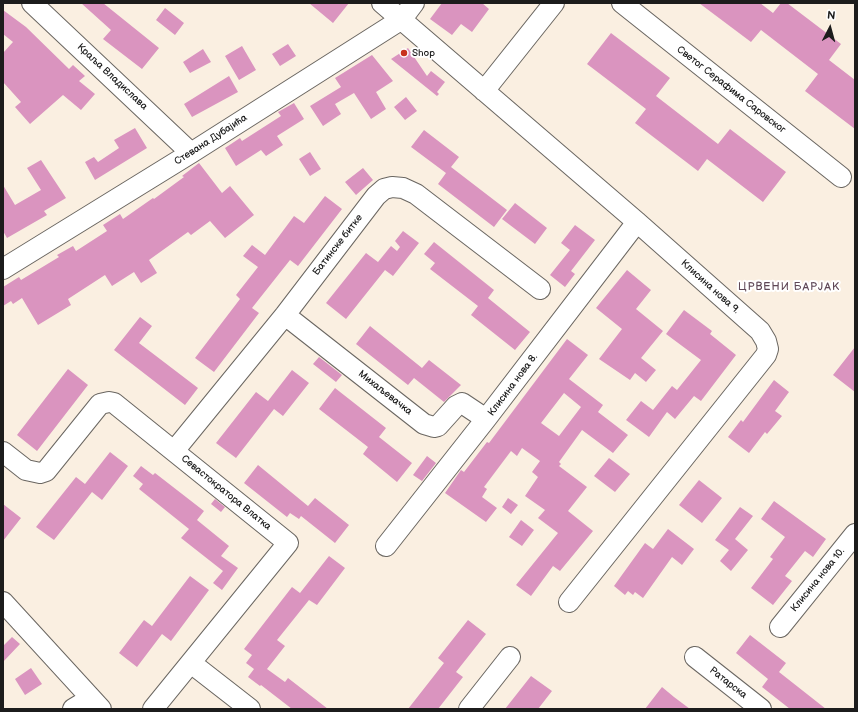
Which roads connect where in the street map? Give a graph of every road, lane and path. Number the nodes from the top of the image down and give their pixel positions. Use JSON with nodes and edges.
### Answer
{"nodes":[{"id":1,"x":32,"y":3,"type":"edge"},
{"id":2,"x":382,"y":3,"type":"edge"},
{"id":3,"x":414,"y":3,"type":"edge"},
{"id":4,"x":554,"y":3,"type":"edge"},
{"id":5,"x":622,"y":3,"type":"edge"},
{"id":6,"x":402,"y":19,"type":"junction"},
{"id":7,"x":484,"y":91,"type":"junction"},
{"id":8,"x":191,"y":153,"type":"junction"},
{"id":9,"x":841,"y":177,"type":"dead end"},
{"id":10,"x":637,"y":222,"type":"junction"},
{"id":11,"x":3,"y":269,"type":"edge"},
{"id":12,"x":540,"y":289,"type":"dead end"},
{"id":13,"x":285,"y":315,"type":"junction"},
{"id":14,"x":486,"y":419,"type":"junction"},
{"id":15,"x":3,"y":452,"type":"edge"},
{"id":16,"x":174,"y":452,"type":"junction"},
{"id":17,"x":855,"y":534,"type":"edge"},
{"id":18,"x":386,"y":546,"type":"dead end"},
{"id":19,"x":3,"y":602,"type":"edge"},
{"id":20,"x":569,"y":602,"type":"dead end"},
{"id":21,"x":780,"y":627,"type":"dead end"},
{"id":22,"x":510,"y":657,"type":"dead end"},
{"id":23,"x":695,"y":657,"type":"dead end"},
{"id":24,"x":191,"y":663,"type":"junction"},
{"id":25,"x":96,"y":704,"type":"edge"},
{"id":26,"x":73,"y":709,"type":"edge"},
{"id":27,"x":153,"y":709,"type":"edge"},
{"id":28,"x":250,"y":709,"type":"edge"},
{"id":29,"x":469,"y":709,"type":"edge"},
{"id":30,"x":761,"y":709,"type":"edge"}],
"edges":[{"from":1,"to":8,"type":"street","name":"Краља Владислава"},
{"from":2,"to":6,"type":"street","name":"Клисина нова 9."},
{"from":3,"to":6,"type":"street","name":"Стевана Дубајића"},
{"from":4,"to":7,"type":"street"},
{"from":5,"to":9,"type":"street","name":"Светог Серафима Саровског"},
{"from":6,"to":7,"type":"street","name":"Клисина нова 9."},
{"from":6,"to":8,"type":"street","name":"Стевана Дубајића"},
{"from":7,"to":10,"type":"street","name":"Клисина нова 9."},
{"from":8,"to":11,"type":"street","name":"Стевана Дубајића"},
{"from":10,"to":14,"type":"street","name":"Клисина нова 8."},
{"from":10,"to":20,"type":"street","name":"Клисина нова 9."},
{"from":12,"to":13,"type":"street","name":"Батинске битке"},
{"from":13,"to":14,"type":"street","name":"Михаљевачка"},
{"from":13,"to":16,"type":"street","name":"Батинске битке"},
{"from":14,"to":18,"type":"street","name":"Клисина нова 8."},
{"from":15,"to":16,"type":"street","name":"Севастократора Влатка"},
{"from":16,"to":24,"type":"street","name":"Севастократора Влатка"},
{"from":17,"to":21,"type":"street","name":"Клисина нова 10."},
{"from":19,"to":25,"type":"street"},
{"from":22,"to":29,"type":"street"},
{"from":23,"to":30,"type":"street","name":"Ратарска"},
{"from":24,"to":27,"type":"street","name":"Севастократора Влатка"},
{"from":24,"to":28,"type":"street"},
{"from":25,"to":26,"type":"street"}]}
